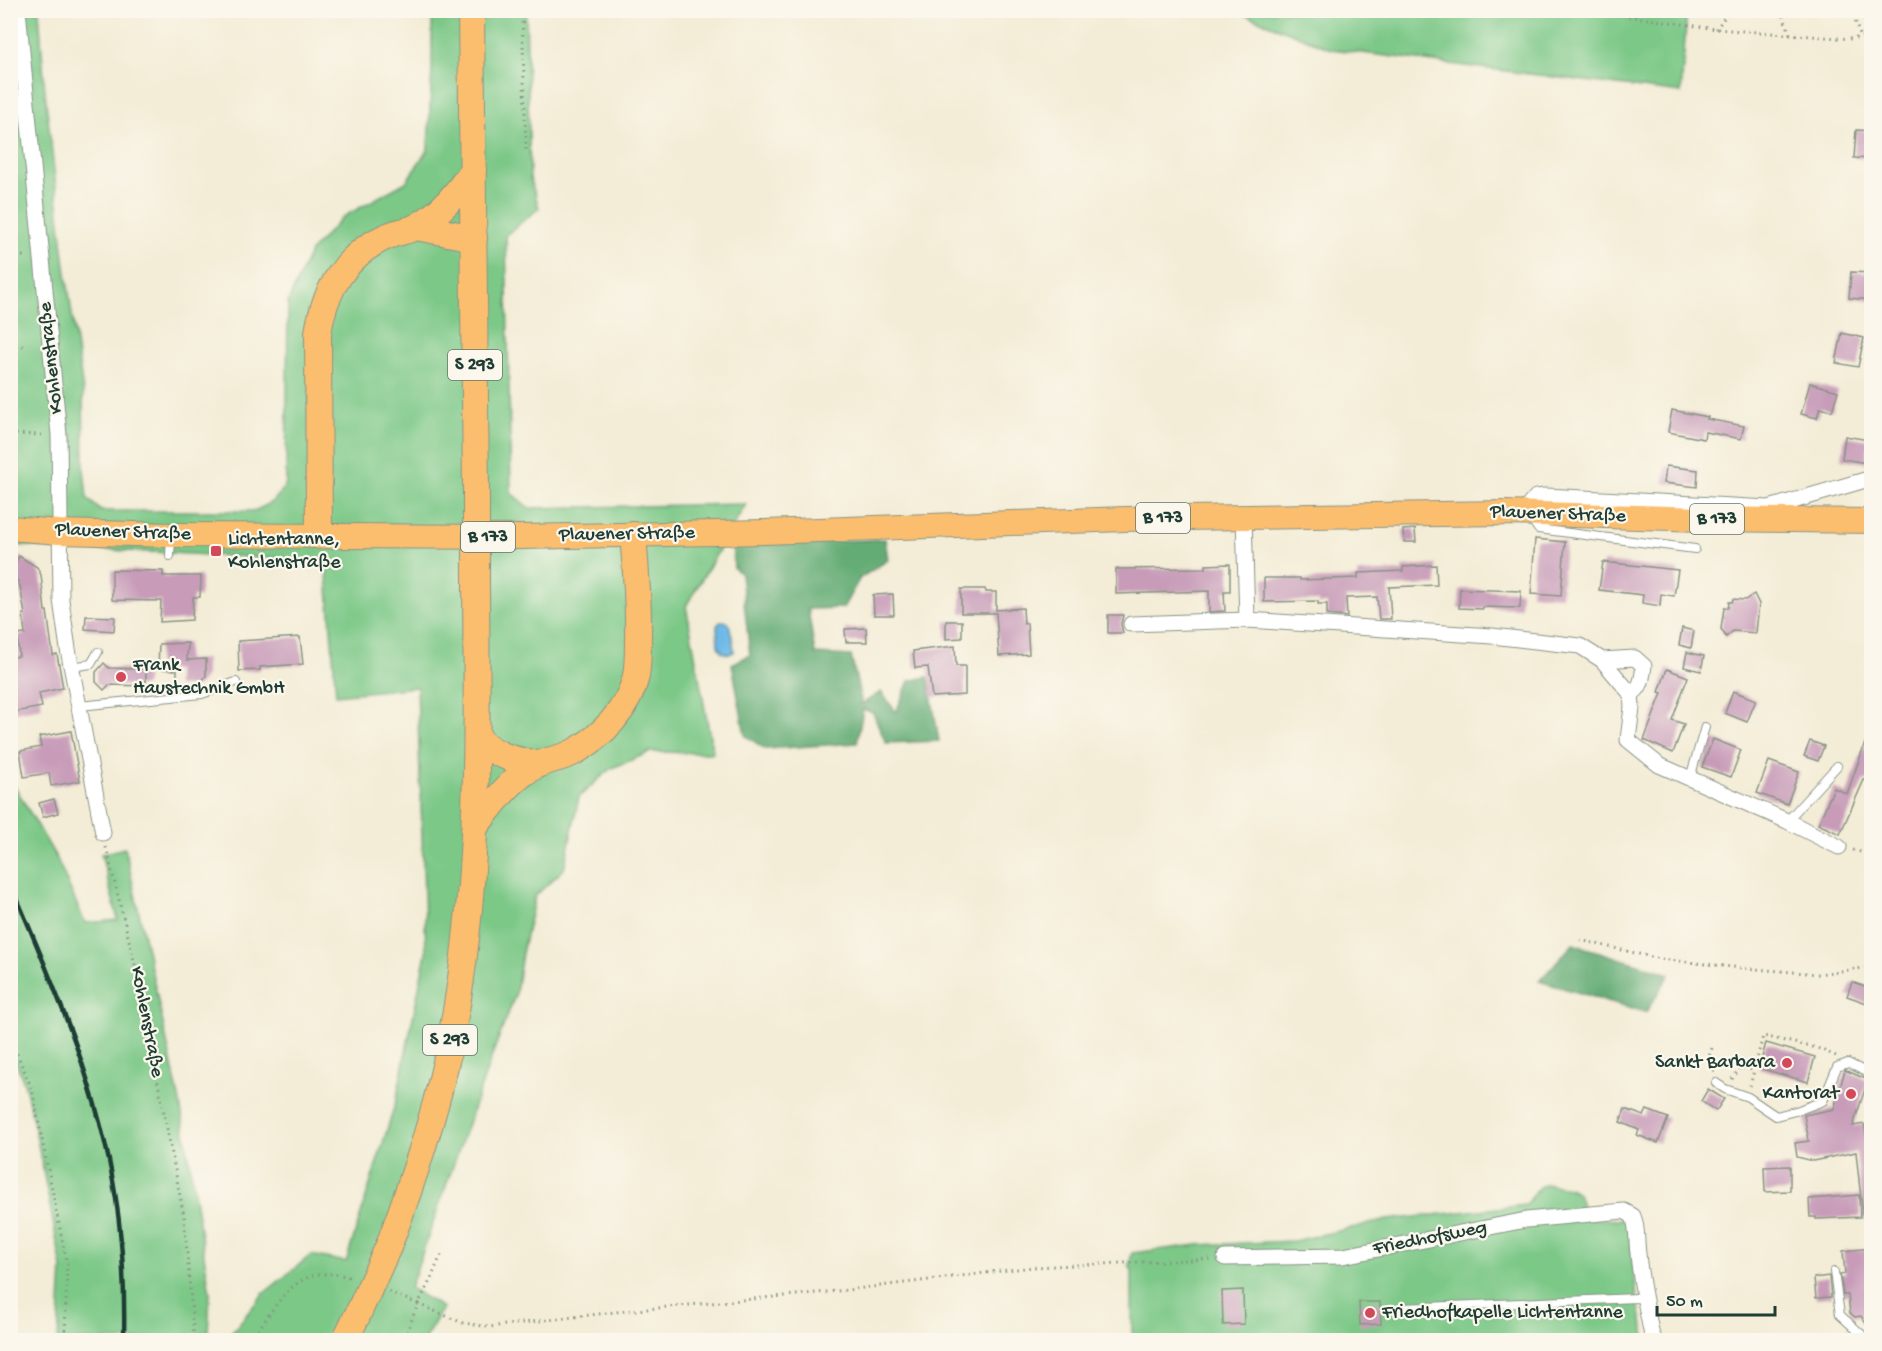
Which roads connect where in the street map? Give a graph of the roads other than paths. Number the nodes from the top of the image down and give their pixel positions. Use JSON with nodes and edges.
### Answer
{"nodes":[{"id":1,"x":18,"y":10,"type":"edge"},
{"id":2,"x":471,"y":10,"type":"edge"},
{"id":3,"x":473,"y":170,"type":"junction"},
{"id":4,"x":416,"y":227,"type":"junction"},
{"id":5,"x":474,"y":238,"type":"junction"},
{"id":6,"x":1872,"y":477,"type":"edge"},
{"id":7,"x":1527,"y":514,"type":"junction"},
{"id":8,"x":1244,"y":517,"type":"junction"},
{"id":9,"x":1872,"y":521,"type":"edge"},
{"id":10,"x":10,"y":528,"type":"edge"},
{"id":11,"x":59,"y":532,"type":"junction"},
{"id":12,"x":633,"y":535,"type":"junction"},
{"id":13,"x":319,"y":536,"type":"junction"},
{"id":14,"x":1695,"y":549,"type":"dead end"},
{"id":15,"x":1247,"y":620,"type":"junction"},
{"id":16,"x":1131,"y":624,"type":"dead end"},
{"id":17,"x":98,"y":652,"type":"dead end"},
{"id":18,"x":1602,"y":660,"type":"junction"},
{"id":19,"x":71,"y":667,"type":"junction"},
{"id":20,"x":236,"y":682,"type":"dead end"},
{"id":21,"x":1631,"y":694,"type":"junction"},
{"id":22,"x":79,"y":706,"type":"junction"},
{"id":23,"x":1705,"y":727,"type":"dead end"},
{"id":24,"x":477,"y":737,"type":"junction"},
{"id":25,"x":538,"y":764,"type":"junction"},
{"id":26,"x":1837,"y":766,"type":"dead end"},
{"id":27,"x":1690,"y":778,"type":"junction"},
{"id":28,"x":1787,"y":820,"type":"junction"},
{"id":29,"x":475,"y":827,"type":"junction"},
{"id":30,"x":103,"y":833,"type":"road end"},
{"id":31,"x":1839,"y":847,"type":"road end"},
{"id":32,"x":1872,"y":1075,"type":"edge"},
{"id":33,"x":1716,"y":1083,"type":"dead end"},
{"id":34,"x":1225,"y":1258,"type":"road end"},
{"id":35,"x":1834,"y":1272,"type":"dead end"},
{"id":36,"x":1645,"y":1299,"type":"junction"},
{"id":37,"x":1402,"y":1308,"type":"dead end"},
{"id":38,"x":345,"y":1341,"type":"edge"},
{"id":39,"x":1655,"y":1341,"type":"edge"},
{"id":40,"x":1868,"y":1341,"type":"edge"}],
"edges":[{"from":1,"to":11,"type":"street","name":"Kohlenstraße"},
{"from":2,"to":3,"type":"highway","number":"S 293"},
{"from":3,"to":4,"type":"highway"},
{"from":3,"to":5,"type":"highway","number":"S 293"},
{"from":4,"to":5,"type":"highway"},
{"from":4,"to":13,"type":"highway"},
{"from":5,"to":24,"type":"highway","number":"S 293","bridge":true},
{"from":6,"to":7,"type":"street"},
{"from":7,"to":8,"type":"main road","name":"Plauener Straße","number":"B 173"},
{"from":7,"to":9,"type":"main road","name":"Plauener Straße","number":"B 173"},
{"from":7,"to":14,"type":"lane"},
{"from":8,"to":12,"type":"main road","name":"Plauener Straße","number":"B 173"},
{"from":8,"to":15,"type":"street"},
{"from":10,"to":11,"type":"main road","name":"Plauener Straße","number":"B 173"},
{"from":11,"to":13,"type":"main road","name":"Plauener Straße","number":"B 173"},
{"from":11,"to":19,"type":"street","name":"Kohlenstraße"},
{"from":12,"to":13,"type":"main road","name":"Plauener Straße","number":"B 173"},
{"from":12,"to":25,"type":"highway"},
{"from":15,"to":16,"type":"street"},
{"from":15,"to":18,"type":"street"},
{"from":17,"to":19,"type":"lane"},
{"from":18,"to":21,"type":"street"},
{"from":18,"to":21,"type":"street"},
{"from":19,"to":22,"type":"street","name":"Kohlenstraße"},
{"from":20,"to":22,"type":"lane"},
{"from":21,"to":27,"type":"street"},
{"from":22,"to":30,"type":"street","name":"Kohlenstraße"},
{"from":23,"to":27,"type":"lane"},
{"from":24,"to":25,"type":"highway"},
{"from":24,"to":29,"type":"highway","number":"S 293"},
{"from":25,"to":29,"type":"highway"},
{"from":26,"to":28,"type":"lane"},
{"from":27,"to":28,"type":"street"},
{"from":28,"to":31,"type":"street"},
{"from":29,"to":38,"type":"highway","number":"S 293","bridge":true},
{"from":32,"to":33,"type":"lane"},
{"from":34,"to":36,"type":"street","name":"Friedhofsweg"},
{"from":35,"to":40,"type":"lane"},
{"from":36,"to":37,"type":"lane"},
{"from":36,"to":39,"type":"street"}]}
